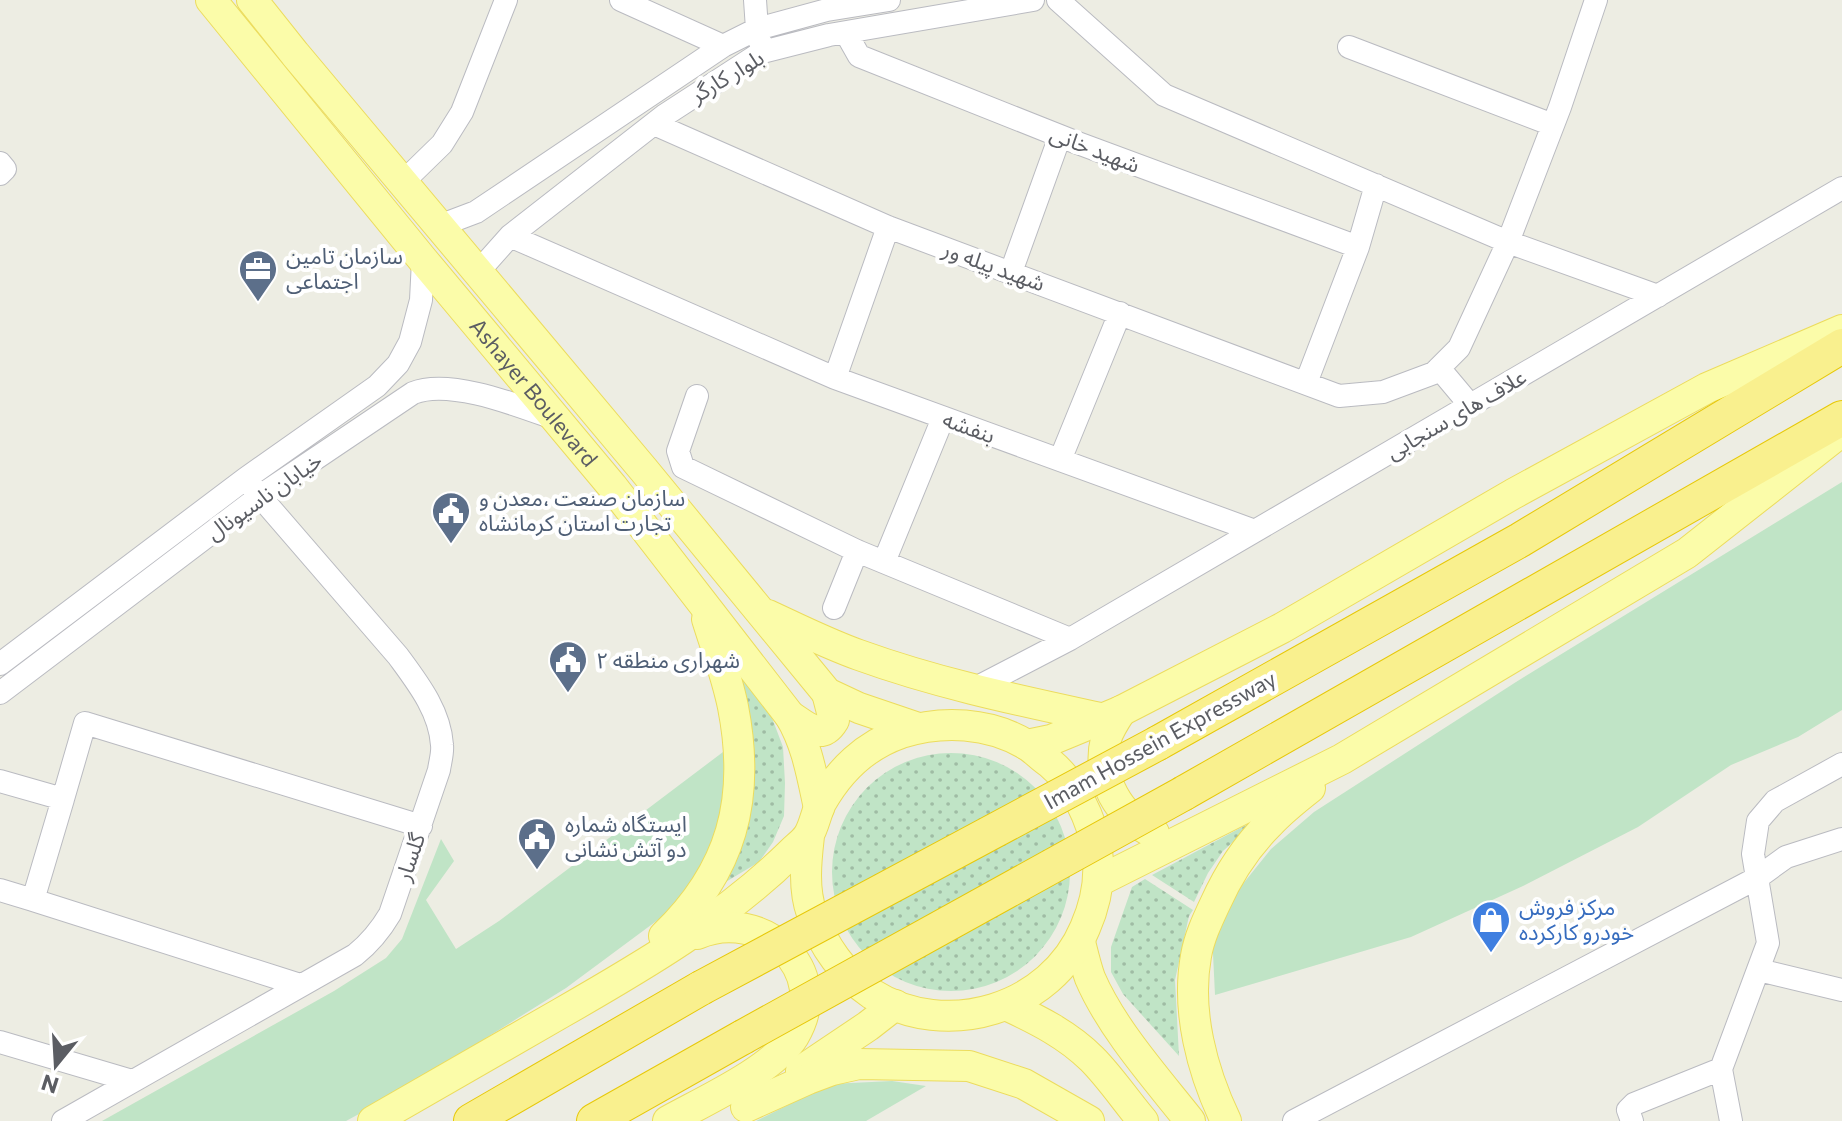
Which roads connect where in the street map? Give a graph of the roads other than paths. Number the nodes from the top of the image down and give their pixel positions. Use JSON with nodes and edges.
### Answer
{"nodes":[{"id":1,"x":211,"y":0,"type":"edge"},
{"id":2,"x":252,"y":0,"type":"edge"},
{"id":3,"x":506,"y":0,"type":"edge"},
{"id":4,"x":621,"y":0,"type":"edge"},
{"id":5,"x":755,"y":0,"type":"edge"},
{"id":6,"x":889,"y":0,"type":"edge"},
{"id":7,"x":1033,"y":0,"type":"edge"},
{"id":8,"x":1058,"y":0,"type":"edge"},
{"id":9,"x":1596,"y":0,"type":"edge"},
{"id":10,"x":757,"y":29,"type":"junction"},
{"id":11,"x":846,"y":33,"type":"junction"},
{"id":12,"x":723,"y":46,"type":"junction"},
{"id":13,"x":1349,"y":47,"type":"dead end"},
{"id":14,"x":762,"y":52,"type":"junction"},
{"id":15,"x":654,"y":124,"type":"junction"},
{"id":16,"x":1553,"y":125,"type":"junction"},
{"id":17,"x":1060,"y":136,"type":"junction"},
{"id":18,"x":0,"y":163,"type":"edge"},
{"id":19,"x":0,"y":174,"type":"edge"},
{"id":20,"x":403,"y":182,"type":"junction"},
{"id":21,"x":1376,"y":185,"type":"junction"},
{"id":22,"x":1842,"y":188,"type":"edge"},
{"id":23,"x":439,"y":226,"type":"junction"},
{"id":24,"x":888,"y":227,"type":"junction"},
{"id":25,"x":510,"y":236,"type":"junction"},
{"id":26,"x":1508,"y":242,"type":"junction"},
{"id":27,"x":1358,"y":247,"type":"junction"},
{"id":28,"x":423,"y":260,"type":"junction"},
{"id":29,"x":478,"y":272,"type":"junction"},
{"id":30,"x":1011,"y":272,"type":"junction"},
{"id":31,"x":1658,"y":296,"type":"junction"},
{"id":32,"x":1120,"y":313,"type":"junction"},
{"id":33,"x":1842,"y":330,"type":"edge"},
{"id":34,"x":1842,"y":346,"type":"edge"},
{"id":35,"x":1439,"y":368,"type":"junction"},
{"id":36,"x":835,"y":378,"type":"junction"},
{"id":37,"x":1306,"y":383,"type":"junction"},
{"id":38,"x":697,"y":396,"type":"dead end"},
{"id":39,"x":1470,"y":405,"type":"junction"},
{"id":40,"x":943,"y":418,"type":"junction"},
{"id":41,"x":1842,"y":418,"type":"edge"},
{"id":42,"x":556,"y":419,"type":"junction"},
{"id":43,"x":1842,"y":431,"type":"edge"},
{"id":44,"x":1060,"y":460,"type":"junction"},
{"id":45,"x":252,"y":488,"type":"junction"},
{"id":46,"x":1255,"y":531,"type":"junction"},
{"id":47,"x":857,"y":551,"type":"junction"},
{"id":48,"x":884,"y":562,"type":"junction"},
{"id":49,"x":703,"y":605,"type":"junction"},
{"id":50,"x":834,"y":608,"type":"dead end"},
{"id":51,"x":761,"y":613,"type":"junction"},
{"id":52,"x":1070,"y":639,"type":"junction"},
{"id":53,"x":0,"y":664,"type":"edge"},
{"id":54,"x":972,"y":690,"type":"junction"},
{"id":55,"x":0,"y":693,"type":"edge"},
{"id":56,"x":827,"y":693,"type":"junction"},
{"id":57,"x":1113,"y":715,"type":"junction"},
{"id":58,"x":790,"y":716,"type":"junction"},
{"id":59,"x":918,"y":728,"type":"junction"},
{"id":60,"x":1027,"y":745,"type":"junction"},
{"id":61,"x":1342,"y":759,"type":"junction"},
{"id":62,"x":1842,"y":764,"type":"edge"},
{"id":63,"x":0,"y":781,"type":"edge"},
{"id":64,"x":63,"y":799,"type":"junction"},
{"id":65,"x":814,"y":822,"type":"junction"},
{"id":66,"x":421,"y":826,"type":"junction"},
{"id":67,"x":1842,"y":839,"type":"edge"},
{"id":68,"x":1179,"y":841,"type":"junction"},
{"id":69,"x":1757,"y":878,"type":"junction"},
{"id":70,"x":1099,"y":881,"type":"junction"},
{"id":71,"x":0,"y":890,"type":"edge"},
{"id":72,"x":33,"y":900,"type":"junction"},
{"id":73,"x":687,"y":938,"type":"junction"},
{"id":74,"x":1080,"y":942,"type":"junction"},
{"id":75,"x":1759,"y":970,"type":"junction"},
{"id":76,"x":613,"y":983,"type":"junction"},
{"id":77,"x":300,"y":985,"type":"junction"},
{"id":78,"x":1842,"y":990,"type":"edge"},
{"id":79,"x":895,"y":1005,"type":"junction"},
{"id":80,"x":1008,"y":1006,"type":"junction"},
{"id":81,"x":0,"y":1042,"type":"edge"},
{"id":82,"x":1721,"y":1069,"type":"junction"},
{"id":83,"x":132,"y":1081,"type":"junction"},
{"id":84,"x":734,"y":1114,"type":"edge"},
{"id":85,"x":1735,"y":1120,"type":"edge"},
{"id":86,"x":63,"y":1121,"type":"edge"},
{"id":87,"x":373,"y":1121,"type":"edge"},
{"id":88,"x":471,"y":1121,"type":"edge"},
{"id":89,"x":594,"y":1121,"type":"edge"},
{"id":90,"x":668,"y":1121,"type":"edge"},
{"id":91,"x":1089,"y":1121,"type":"edge"},
{"id":92,"x":1143,"y":1121,"type":"edge"},
{"id":93,"x":1190,"y":1121,"type":"edge"},
{"id":94,"x":1226,"y":1121,"type":"edge"},
{"id":95,"x":1294,"y":1121,"type":"edge"},
{"id":96,"x":1632,"y":1121,"type":"edge"}],
"edges":[{"from":1,"to":28,"type":"main road","name":"Ashayer Boulevard"},
{"from":2,"to":20,"type":"main road","name":"Ashayer Boulevard"},
{"from":3,"to":20,"type":"street"},
{"from":4,"to":12,"type":"street"},
{"from":5,"to":10,"type":"street"},
{"from":6,"to":10,"type":"street","name":"بلوار کارگر"},
{"from":7,"to":11,"type":"street","name":"بلوار کارگر"},
{"from":8,"to":21,"type":"street"},
{"from":9,"to":16,"type":"street"},
{"from":10,"to":12,"type":"street","name":"بلوار کارگر"},
{"from":10,"to":14,"type":"street"},
{"from":11,"to":14,"type":"street","name":"بلوار کارگر"},
{"from":11,"to":17,"type":"street","name":"شهید خانی"},
{"from":12,"to":23,"type":"street","name":"بلوار کارگر"},
{"from":13,"to":16,"type":"street"},
{"from":14,"to":15,"type":"street","name":"بلوار کارگر"},
{"from":15,"to":24,"type":"street","name":"شهید پیله ور"},
{"from":15,"to":25,"type":"street","name":"بلوار کارگر"},
{"from":16,"to":26,"type":"street"},
{"from":17,"to":27,"type":"street","name":"شهید خانی"},
{"from":17,"to":30,"type":"street"},
{"from":18,"to":19,"type":"street"},
{"from":20,"to":23,"type":"main road","name":"Ashayer Boulevard"},
{"from":21,"to":26,"type":"street"},
{"from":21,"to":27,"type":"street"},
{"from":22,"to":31,"type":"street","name":"علاف های سنجابی"},
{"from":23,"to":29,"type":"main road","name":"Ashayer Boulevard"},
{"from":24,"to":30,"type":"street","name":"شهید پیله ور"},
{"from":24,"to":36,"type":"street"},
{"from":25,"to":29,"type":"street","name":"بلوار کارگر"},
{"from":25,"to":36,"type":"street","name":"بنفشه"},
{"from":26,"to":31,"type":"street"},
{"from":26,"to":35,"type":"street"},
{"from":27,"to":37,"type":"street"},
{"from":28,"to":42,"type":"main road","name":"Ashayer Boulevard"},
{"from":28,"to":45,"type":"street","name":"خیابان ناسیونال"},
{"from":29,"to":51,"type":"main road","name":"Ashayer Boulevard"},
{"from":30,"to":32,"type":"street","name":"شهید پیله ور"},
{"from":31,"to":39,"type":"street","name":"علاف های سنجابی"},
{"from":32,"to":37,"type":"street","name":"شهید پیله ور"},
{"from":32,"to":44,"type":"street"},
{"from":33,"to":57,"type":"main road"},
{"from":34,"to":88,"type":"highway","name":"Imam Hossein Expressway","bridge":true},
{"from":35,"to":37,"type":"street","name":"شهید پیله ور"},
{"from":35,"to":39,"type":"street"},
{"from":36,"to":40,"type":"street","name":"بنفشه"},
{"from":38,"to":47,"type":"street"},
{"from":39,"to":46,"type":"street","name":"علاف های سنجابی"},
{"from":40,"to":44,"type":"street","name":"بنفشه"},
{"from":40,"to":48,"type":"street"},
{"from":41,"to":89,"type":"highway","bridge":true},
{"from":42,"to":45,"type":"street","name":"خیابان ناسیونال"},
{"from":42,"to":49,"type":"main road","name":"Ashayer Boulevard"},
{"from":43,"to":61,"type":"main road"},
{"from":44,"to":46,"type":"street","name":"بنفشه"},
{"from":45,"to":53,"type":"street","name":"خیابان ناسیونال"},
{"from":45,"to":55,"type":"street","name":"خیابان ناسیونال"},
{"from":45,"to":66,"type":"street","name":"گلسار"},
{"from":46,"to":52,"type":"street","name":"علاف های سنجابی"},
{"from":47,"to":48,"type":"street"},
{"from":47,"to":50,"type":"street"},
{"from":48,"to":52,"type":"street"},
{"from":49,"to":58,"type":"main road","name":"Ashayer Boulevard"},
{"from":49,"to":76,"type":"main road"},
{"from":51,"to":54,"type":"main road"},
{"from":51,"to":56,"type":"main road","name":"Ashayer Boulevard"},
{"from":52,"to":54,"type":"street","name":"علاف های سنجابی"},
{"from":54,"to":57,"type":"main road"},
{"from":56,"to":58,"type":"main road"},
{"from":56,"to":59,"type":"main road","name":"Ashayer Boulevard"},
{"from":57,"to":60,"type":"main road"},
{"from":57,"to":68,"type":"main road"},
{"from":58,"to":65,"type":"main road","name":"Ashayer Boulevard"},
{"from":59,"to":60,"type":"main road"},
{"from":59,"to":65,"type":"main road"},
{"from":60,"to":70,"type":"main road"},
{"from":61,"to":68,"type":"main road"},
{"from":61,"to":94,"type":"main road"},
{"from":62,"to":69,"type":"street"},
{"from":63,"to":64,"type":"street"},
{"from":64,"to":66,"type":"street"},
{"from":64,"to":72,"type":"street"},
{"from":65,"to":73,"type":"main road"},
{"from":65,"to":79,"type":"main road"},
{"from":66,"to":77,"type":"street","name":"گلسار"},
{"from":67,"to":69,"type":"street"},
{"from":68,"to":70,"type":"main road"},
{"from":69,"to":75,"type":"street"},
{"from":69,"to":95,"type":"street"},
{"from":70,"to":74,"type":"main road"},
{"from":71,"to":72,"type":"street"},
{"from":72,"to":77,"type":"street"},
{"from":73,"to":76,"type":"main road"},
{"from":73,"to":90,"type":"main road"},
{"from":74,"to":80,"type":"main road"},
{"from":74,"to":93,"type":"main road"},
{"from":75,"to":78,"type":"street"},
{"from":75,"to":82,"type":"street"},
{"from":76,"to":87,"type":"main road"},
{"from":77,"to":83,"type":"street","name":"گلسار"},
{"from":79,"to":80,"type":"main road"},
{"from":79,"to":84,"type":"main road"},
{"from":80,"to":92,"type":"main road"},
{"from":81,"to":83,"type":"street"},
{"from":82,"to":85,"type":"street"},
{"from":82,"to":96,"type":"street"},
{"from":83,"to":86,"type":"street","name":"گلسار"},
{"from":84,"to":91,"type":"main road"}]}
